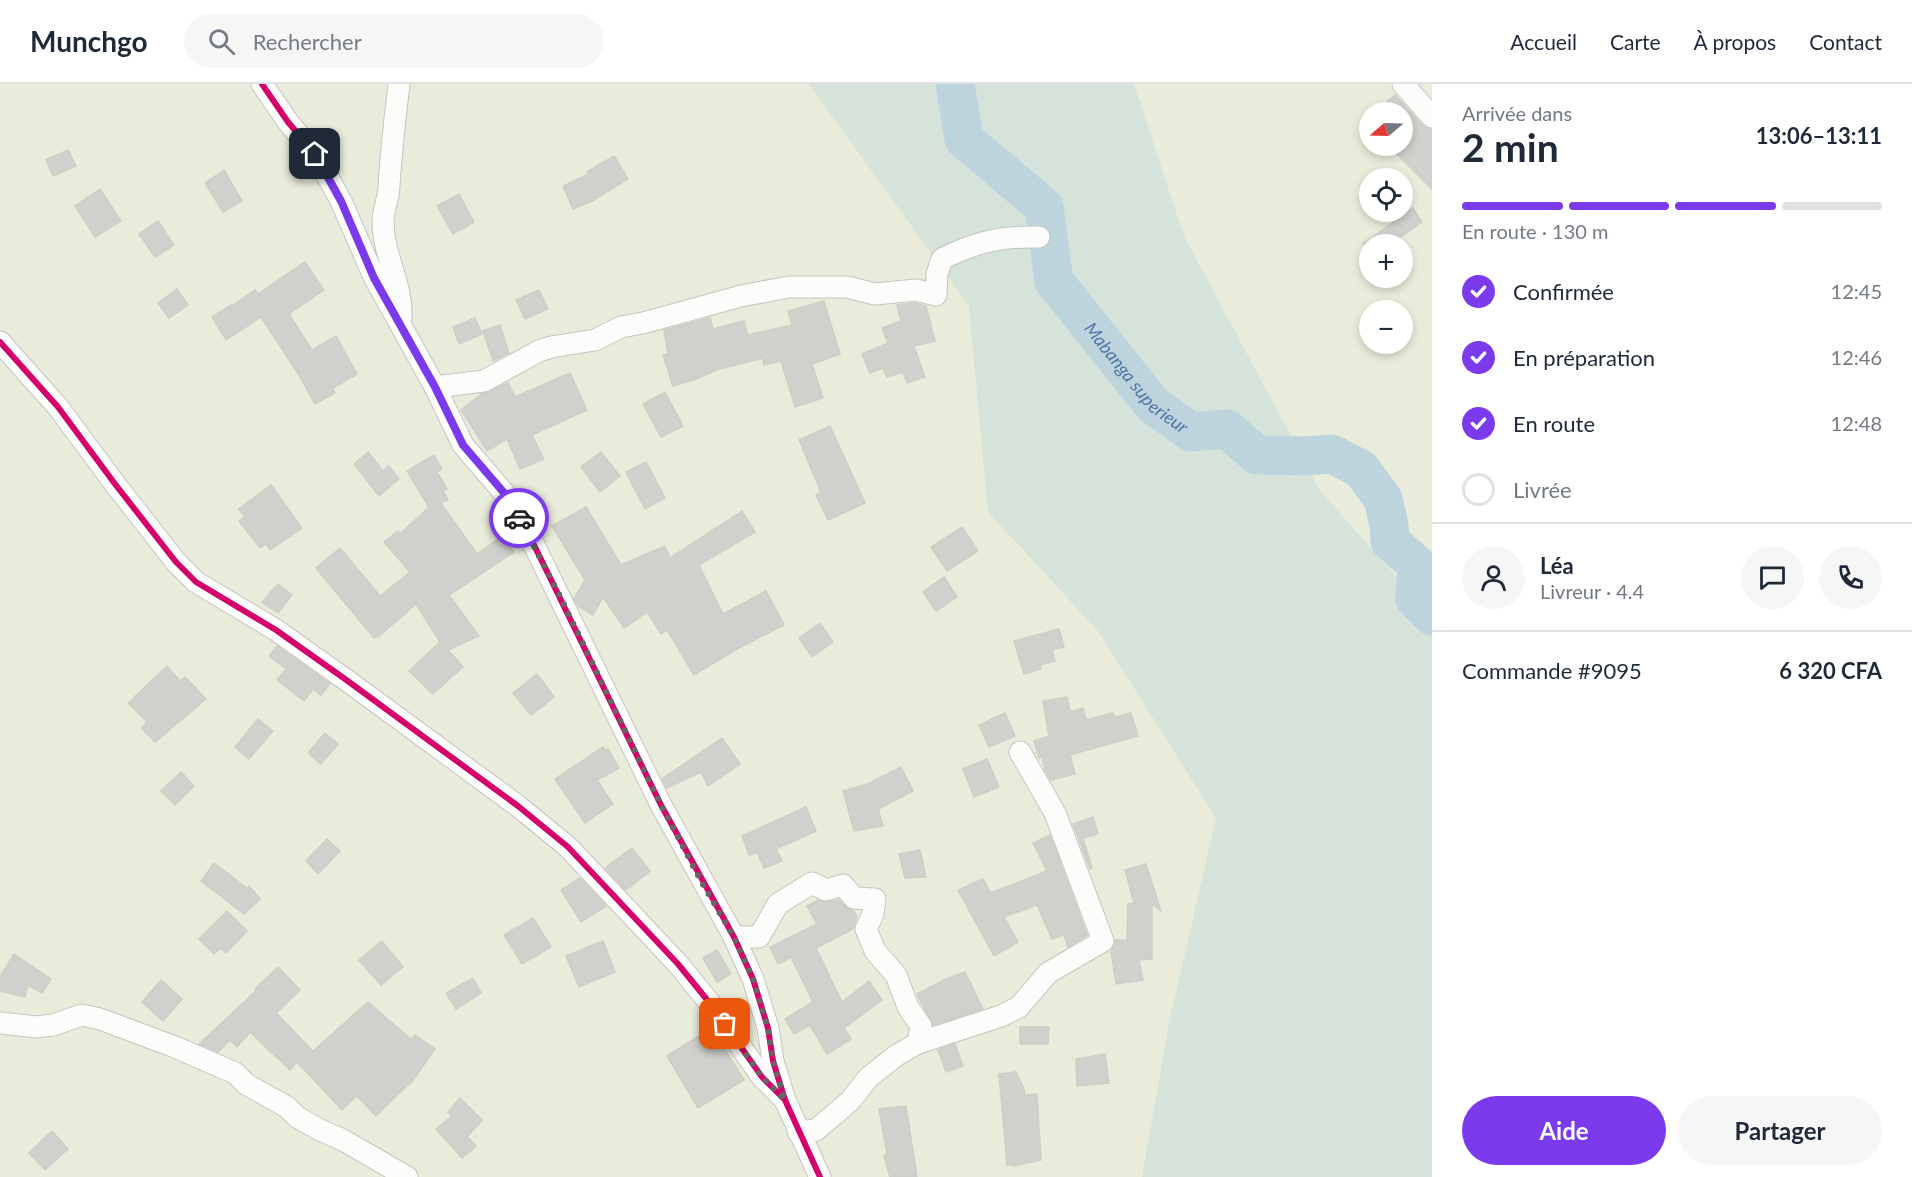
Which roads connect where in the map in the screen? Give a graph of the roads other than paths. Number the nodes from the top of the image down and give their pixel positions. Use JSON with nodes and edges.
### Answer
{"nodes":[{"id":1,"x":262,"y":84,"type":"edge"},
{"id":2,"x":399,"y":84,"type":"edge"},
{"id":3,"x":1403,"y":84,"type":"edge"},
{"id":4,"x":1432,"y":117,"type":"edge"},
{"id":5,"x":1039,"y":237,"type":"dead end"},
{"id":6,"x":400,"y":324,"type":"junction"},
{"id":7,"x":0,"y":342,"type":"edge"},
{"id":8,"x":435,"y":387,"type":"junction"},
{"id":9,"x":1020,"y":752,"type":"dead end"},
{"id":10,"x":734,"y":937,"type":"junction"},
{"id":11,"x":0,"y":1023,"type":"edge"},
{"id":12,"x":918,"y":1043,"type":"junction"},
{"id":13,"x":785,"y":1100,"type":"junction"},
{"id":14,"x":798,"y":1132,"type":"junction"},
{"id":15,"x":407,"y":1177,"type":"edge"},
{"id":16,"x":820,"y":1177,"type":"edge"}],
"edges":[{"from":1,"to":6,"type":"street"},
{"from":2,"to":6,"type":"street"},
{"from":3,"to":4,"type":"street"},
{"from":5,"to":8,"type":"street"},
{"from":6,"to":8,"type":"street"},
{"from":7,"to":13,"type":"street"},
{"from":8,"to":10,"type":"street"},
{"from":9,"to":12,"type":"street"},
{"from":10,"to":12,"type":"street"},
{"from":10,"to":13,"type":"street"},
{"from":11,"to":15,"type":"street"},
{"from":12,"to":14,"type":"street"},
{"from":13,"to":14,"type":"street"},
{"from":14,"to":16,"type":"street"}]}
